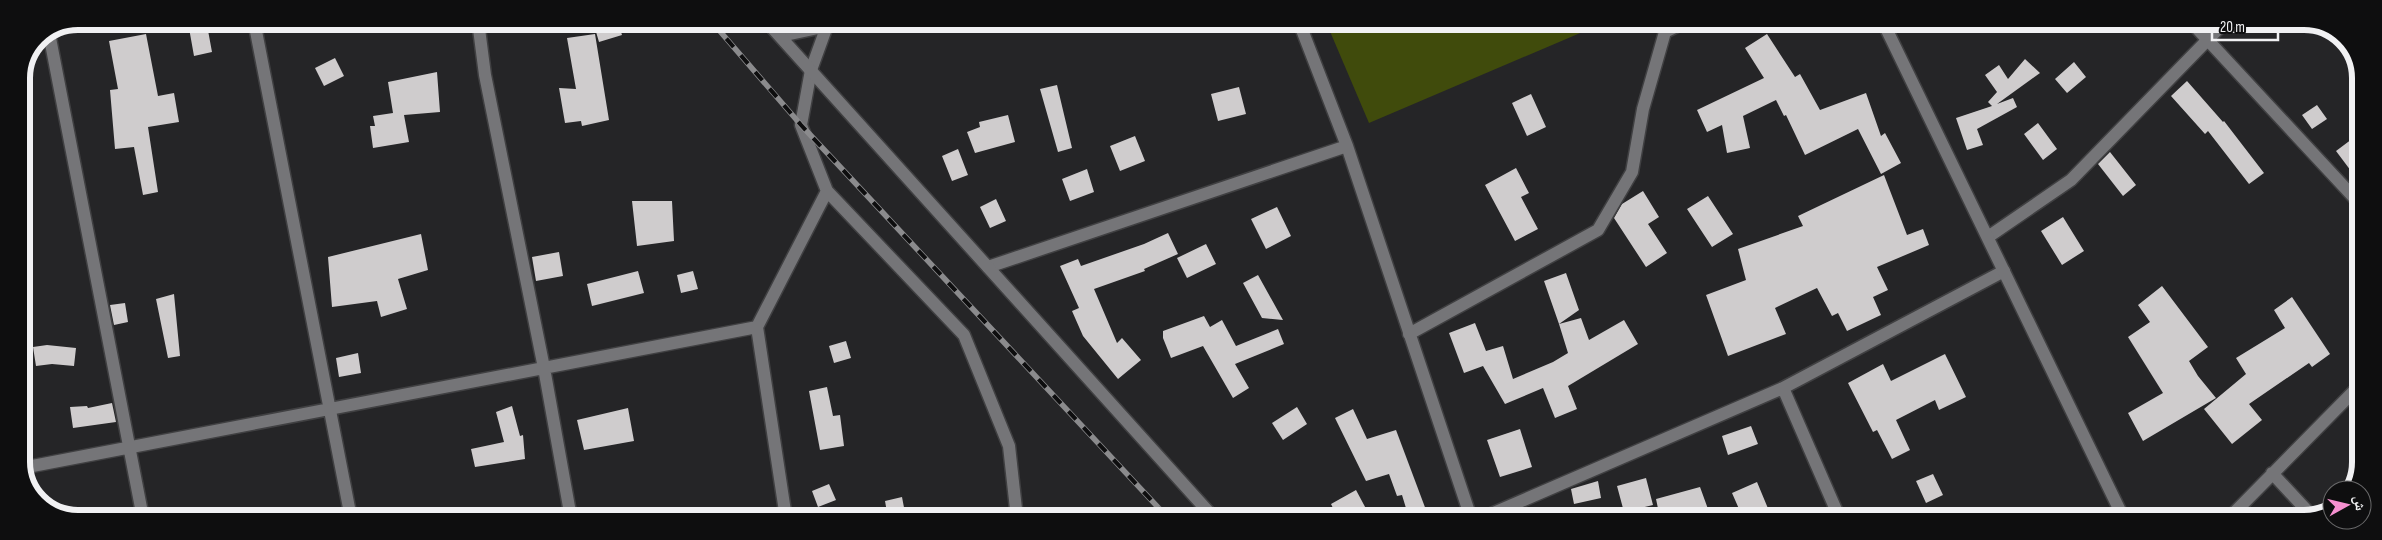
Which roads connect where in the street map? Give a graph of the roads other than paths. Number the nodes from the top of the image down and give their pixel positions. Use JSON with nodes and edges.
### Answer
{"nodes":[{"id":1,"x":256,"y":30,"type":"edge"},
{"id":2,"x":479,"y":30,"type":"edge"},
{"id":3,"x":775,"y":30,"type":"edge"},
{"id":4,"x":809,"y":30,"type":"edge"},
{"id":5,"x":826,"y":30,"type":"edge"},
{"id":6,"x":1302,"y":30,"type":"edge"},
{"id":7,"x":1669,"y":30,"type":"edge"},
{"id":8,"x":1887,"y":30,"type":"edge"},
{"id":9,"x":2199,"y":30,"type":"edge"},
{"id":10,"x":2217,"y":30,"type":"edge"},
{"id":11,"x":781,"y":36,"type":"junction"},
{"id":12,"x":50,"y":39,"type":"edge"},
{"id":13,"x":2208,"y":40,"type":"junction"},
{"id":14,"x":811,"y":70,"type":"junction"},
{"id":15,"x":1347,"y":146,"type":"junction"},
{"id":16,"x":827,"y":191,"type":"junction"},
{"id":17,"x":2352,"y":195,"type":"edge"},
{"id":18,"x":1988,"y":237,"type":"junction"},
{"id":19,"x":988,"y":267,"type":"junction"},
{"id":20,"x":2004,"y":271,"type":"junction"},
{"id":21,"x":757,"y":327,"type":"junction"},
{"id":22,"x":1409,"y":334,"type":"junction"},
{"id":23,"x":544,"y":368,"type":"junction"},
{"id":24,"x":1783,"y":388,"type":"junction"},
{"id":25,"x":2352,"y":393,"type":"edge"},
{"id":26,"x":330,"y":408,"type":"junction"},
{"id":27,"x":129,"y":447,"type":"junction"},
{"id":28,"x":30,"y":466,"type":"edge"},
{"id":29,"x":2272,"y":473,"type":"junction"},
{"id":30,"x":141,"y":510,"type":"edge"},
{"id":31,"x":349,"y":510,"type":"edge"},
{"id":32,"x":570,"y":510,"type":"edge"},
{"id":33,"x":785,"y":510,"type":"edge"},
{"id":34,"x":1017,"y":510,"type":"edge"},
{"id":35,"x":1207,"y":510,"type":"edge"},
{"id":36,"x":1468,"y":510,"type":"edge"},
{"id":37,"x":1501,"y":510,"type":"edge"},
{"id":38,"x":1836,"y":510,"type":"edge"},
{"id":39,"x":2120,"y":510,"type":"edge"},
{"id":40,"x":2237,"y":510,"type":"edge"},
{"id":41,"x":2306,"y":510,"type":"edge"}],
"edges":[{"from":1,"to":26,"type":"street"},
{"from":2,"to":23,"type":"street"},
{"from":3,"to":11,"type":"street"},
{"from":4,"to":11,"type":"street"},
{"from":5,"to":14,"type":"street"},
{"from":6,"to":15,"type":"street"},
{"from":7,"to":22,"type":"street"},
{"from":8,"to":18,"type":"street"},
{"from":9,"to":13,"type":"street"},
{"from":10,"to":13,"type":"street"},
{"from":11,"to":14,"type":"street"},
{"from":12,"to":27,"type":"street"},
{"from":13,"to":17,"type":"street"},
{"from":13,"to":18,"type":"street"},
{"from":14,"to":16,"type":"street"},
{"from":14,"to":19,"type":"street"},
{"from":15,"to":19,"type":"street"},
{"from":15,"to":22,"type":"street"},
{"from":16,"to":21,"type":"street"},
{"from":16,"to":34,"type":"street"},
{"from":18,"to":20,"type":"street"},
{"from":19,"to":35,"type":"street"},
{"from":20,"to":24,"type":"street"},
{"from":20,"to":39,"type":"street"},
{"from":21,"to":23,"type":"street"},
{"from":21,"to":33,"type":"street"},
{"from":22,"to":36,"type":"street"},
{"from":23,"to":26,"type":"street"},
{"from":23,"to":32,"type":"street"},
{"from":24,"to":37,"type":"street"},
{"from":24,"to":38,"type":"street"},
{"from":25,"to":29,"type":"street"},
{"from":26,"to":27,"type":"street"},
{"from":26,"to":31,"type":"street"},
{"from":27,"to":28,"type":"street"},
{"from":27,"to":30,"type":"street"},
{"from":29,"to":40,"type":"street"},
{"from":29,"to":41,"type":"street"}]}
